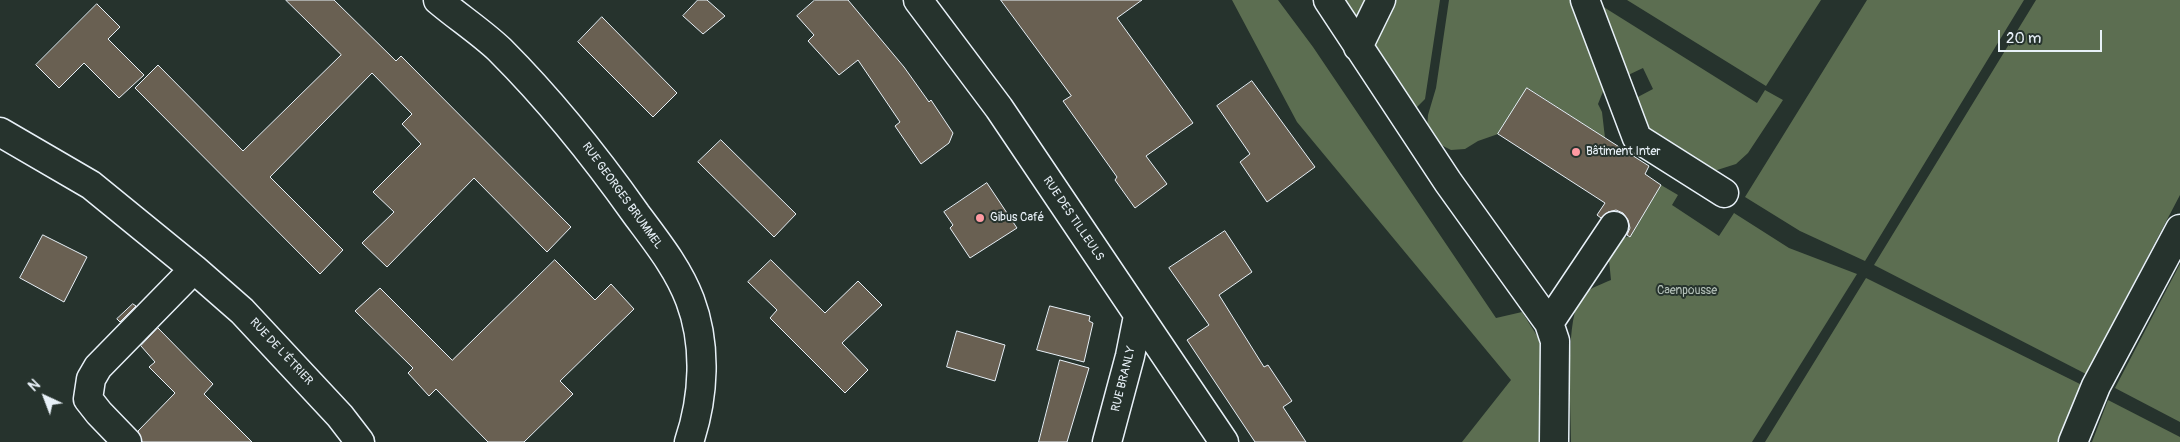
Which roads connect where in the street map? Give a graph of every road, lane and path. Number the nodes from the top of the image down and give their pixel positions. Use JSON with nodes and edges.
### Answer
{"nodes":[{"id":1,"x":438,"y":0,"type":"edge"},
{"id":2,"x":918,"y":0,"type":"edge"},
{"id":3,"x":1328,"y":0,"type":"edge"},
{"id":4,"x":1381,"y":0,"type":"edge"},
{"id":5,"x":1585,"y":0,"type":"edge"},
{"id":6,"x":1358,"y":47,"type":"junction"},
{"id":7,"x":0,"y":132,"type":"edge"},
{"id":8,"x":1724,"y":193,"type":"dead end"},
{"id":9,"x":1614,"y":226,"type":"dead end"},
{"id":10,"x":2180,"y":229,"type":"edge"},
{"id":11,"x":194,"y":270,"type":"junction"},
{"id":12,"x":1138,"y":316,"type":"junction"},
{"id":13,"x":1548,"y":323,"type":"junction"},
{"id":14,"x":127,"y":442,"type":"edge"},
{"id":15,"x":360,"y":442,"type":"edge"},
{"id":16,"x":689,"y":442,"type":"edge"},
{"id":17,"x":1107,"y":442,"type":"edge"},
{"id":18,"x":1224,"y":442,"type":"edge"},
{"id":19,"x":1554,"y":442,"type":"edge"},
{"id":20,"x":2073,"y":442,"type":"edge"}],
"edges":[{"from":1,"to":16,"type":"street","name":"RUE GEORGES BRUMMEL"},
{"from":2,"to":12,"type":"street","name":"RUE DES TILLEULS"},
{"from":3,"to":6,"type":"street"},
{"from":4,"to":6,"type":"street"},
{"from":5,"to":8,"type":"street"},
{"from":6,"to":13,"type":"street"},
{"from":7,"to":11,"type":"street","name":"RUE DE L'ÉTRIER"},
{"from":9,"to":13,"type":"street"},
{"from":10,"to":20,"type":"street"},
{"from":11,"to":14,"type":"street"},
{"from":11,"to":15,"type":"street","name":"RUE DE L'ÉTRIER"},
{"from":12,"to":17,"type":"street","name":"RUE BRANLY"},
{"from":12,"to":18,"type":"street","name":"RUE DES TILLEULS"},
{"from":13,"to":19,"type":"street"}]}
